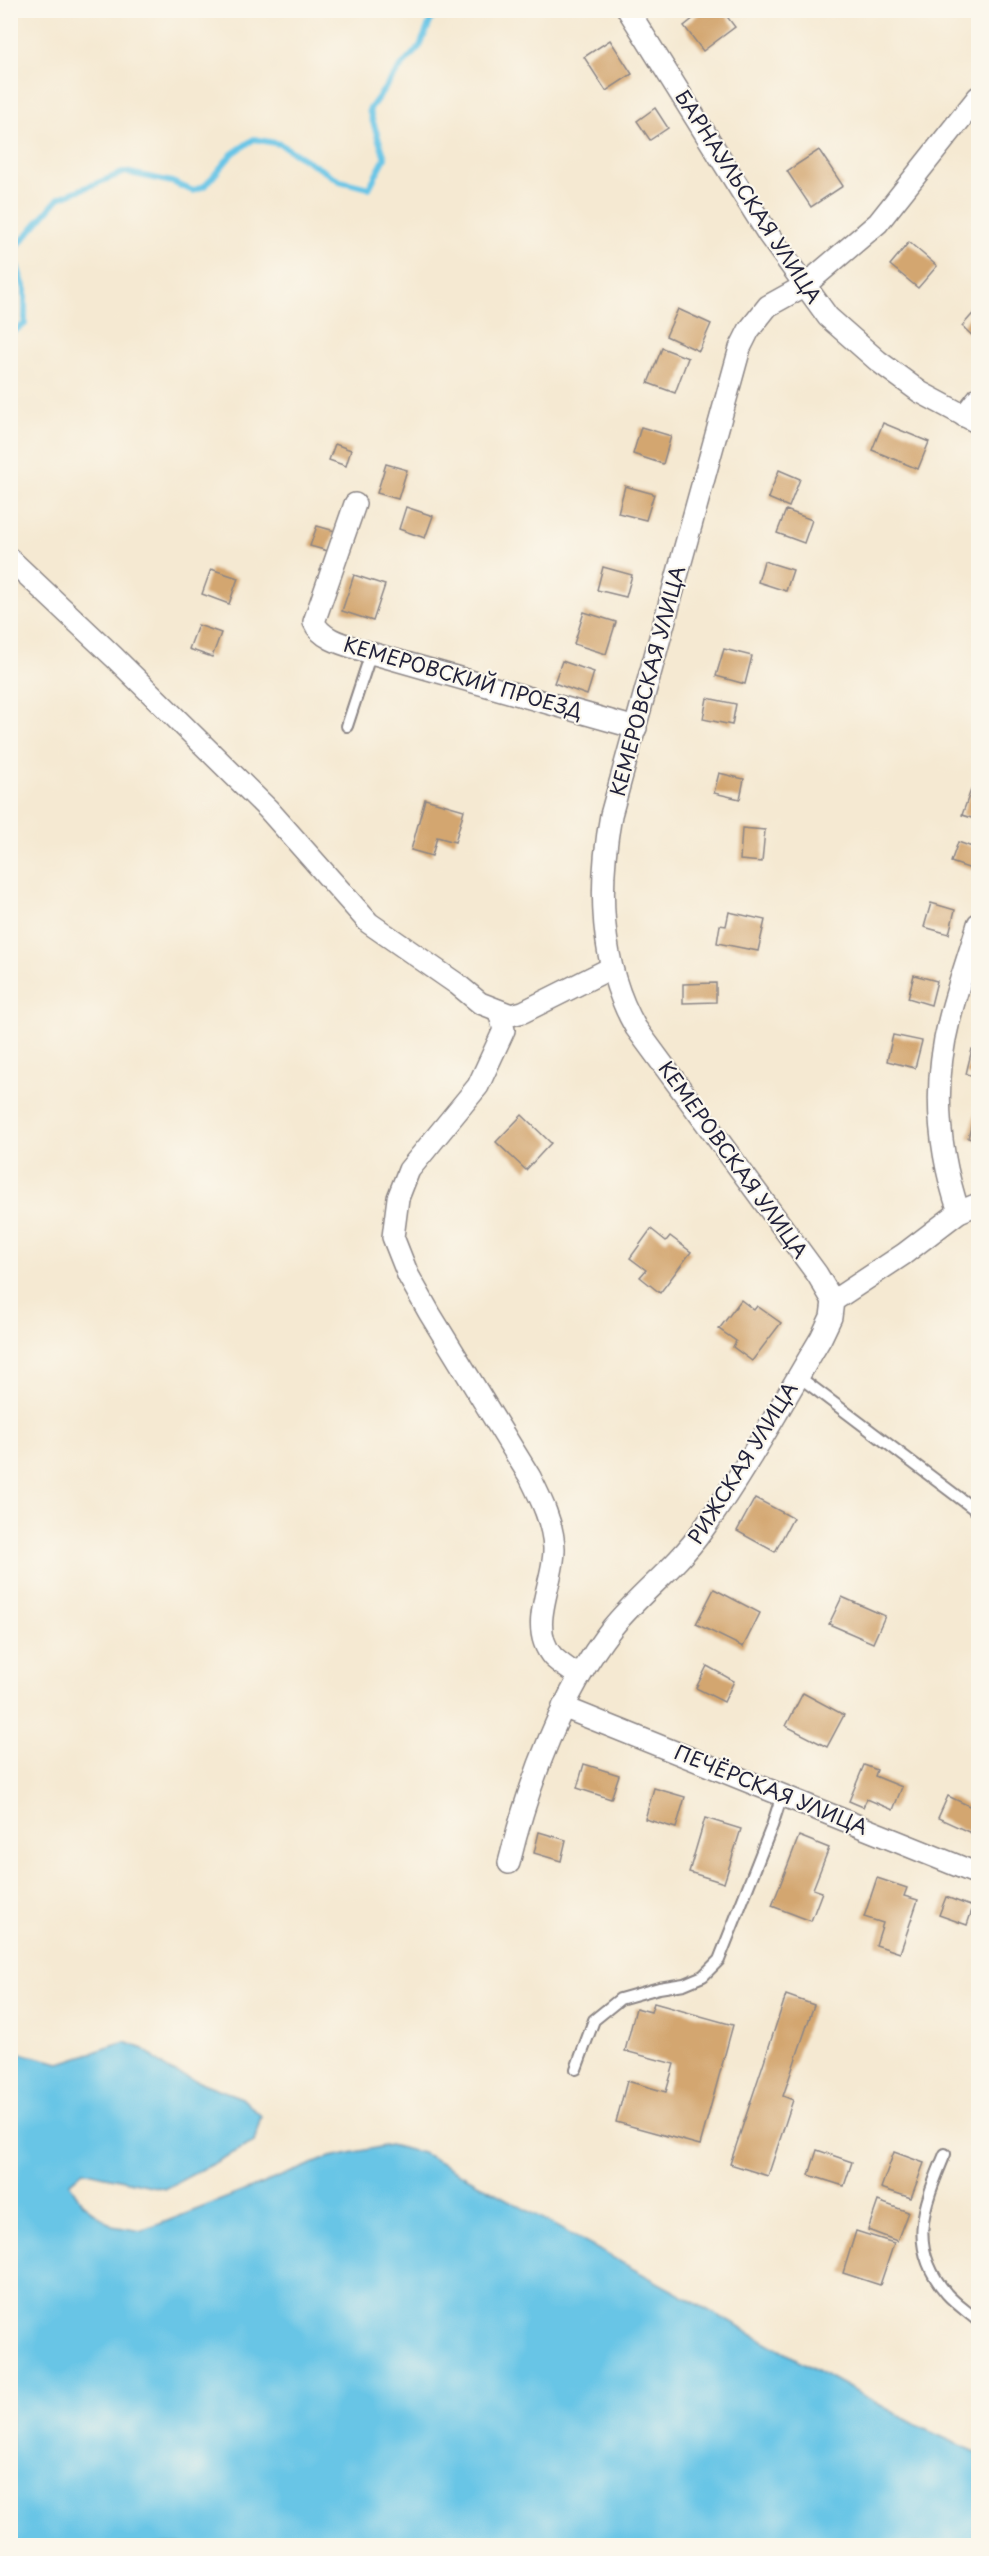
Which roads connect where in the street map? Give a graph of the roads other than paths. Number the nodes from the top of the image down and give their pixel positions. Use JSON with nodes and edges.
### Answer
{"nodes":[{"id":1,"x":628,"y":10,"type":"edge"},
{"id":2,"x":978,"y":98,"type":"edge"},
{"id":3,"x":804,"y":286,"type":"junction"},
{"id":4,"x":978,"y":398,"type":"edge"},
{"id":5,"x":971,"y":420,"type":"edge"},
{"id":6,"x":355,"y":504,"type":"dead end"},
{"id":7,"x":10,"y":559,"type":"edge"},
{"id":8,"x":371,"y":653,"type":"junction"},
{"id":9,"x":347,"y":726,"type":"dead end"},
{"id":10,"x":636,"y":728,"type":"junction"},
{"id":11,"x":978,"y":924,"type":"edge"},
{"id":12,"x":611,"y":968,"type":"junction"},
{"id":13,"x":499,"y":1012,"type":"junction"},
{"id":14,"x":978,"y":1204,"type":"edge"},
{"id":15,"x":959,"y":1212,"type":"junction"},
{"id":16,"x":833,"y":1301,"type":"junction"},
{"id":17,"x":798,"y":1376,"type":"junction"},
{"id":18,"x":978,"y":1512,"type":"edge"},
{"id":19,"x":579,"y":1677,"type":"junction"},
{"id":20,"x":563,"y":1707,"type":"junction"},
{"id":21,"x":782,"y":1794,"type":"junction"},
{"id":22,"x":509,"y":1863,"type":"dead end"},
{"id":23,"x":978,"y":1874,"type":"edge"},
{"id":24,"x":576,"y":2069,"type":"dead end"},
{"id":25,"x":945,"y":2154,"type":"dead end"},
{"id":26,"x":978,"y":2321,"type":"edge"}],
"edges":[{"from":1,"to":3,"type":"street","name":"БАРНАУЛЬСКАЯ УЛИЦА"},
{"from":2,"to":3,"type":"street","name":"КЕМЕРОВСКАЯ УЛИЦА"},
{"from":3,"to":5,"type":"street","name":"БАРНАУЛЬСКАЯ УЛИЦА"},
{"from":3,"to":10,"type":"street","name":"КЕМЕРОВСКАЯ УЛИЦА"},
{"from":4,"to":5,"type":"street"},
{"from":6,"to":8,"type":"street","name":"КЕМЕРОВСКИЙ ПРОЕЗД"},
{"from":7,"to":13,"type":"street"},
{"from":8,"to":9,"type":"lane"},
{"from":8,"to":10,"type":"street","name":"КЕМЕРОВСКИЙ ПРОЕЗД"},
{"from":10,"to":12,"type":"street","name":"КЕМЕРОВСКАЯ УЛИЦА"},
{"from":11,"to":15,"type":"street"},
{"from":12,"to":13,"type":"street"},
{"from":12,"to":16,"type":"street","name":"КЕМЕРОВСКАЯ УЛИЦА"},
{"from":13,"to":19,"type":"street"},
{"from":14,"to":15,"type":"street"},
{"from":15,"to":16,"type":"street"},
{"from":16,"to":17,"type":"street","name":"РИЖСКАЯ УЛИЦА"},
{"from":17,"to":18,"type":"lane"},
{"from":17,"to":19,"type":"street","name":"РИЖСКАЯ УЛИЦА"},
{"from":19,"to":20,"type":"street","name":"РИЖСКАЯ УЛИЦА"},
{"from":20,"to":21,"type":"street","name":"ПЕЧЁРСКАЯ УЛИЦА"},
{"from":20,"to":22,"type":"street","name":"РИЖСКАЯ УЛИЦА"},
{"from":21,"to":23,"type":"street","name":"ПЕЧЁРСКАЯ УЛИЦА"},
{"from":21,"to":24,"type":"lane"},
{"from":25,"to":26,"type":"lane"}]}
